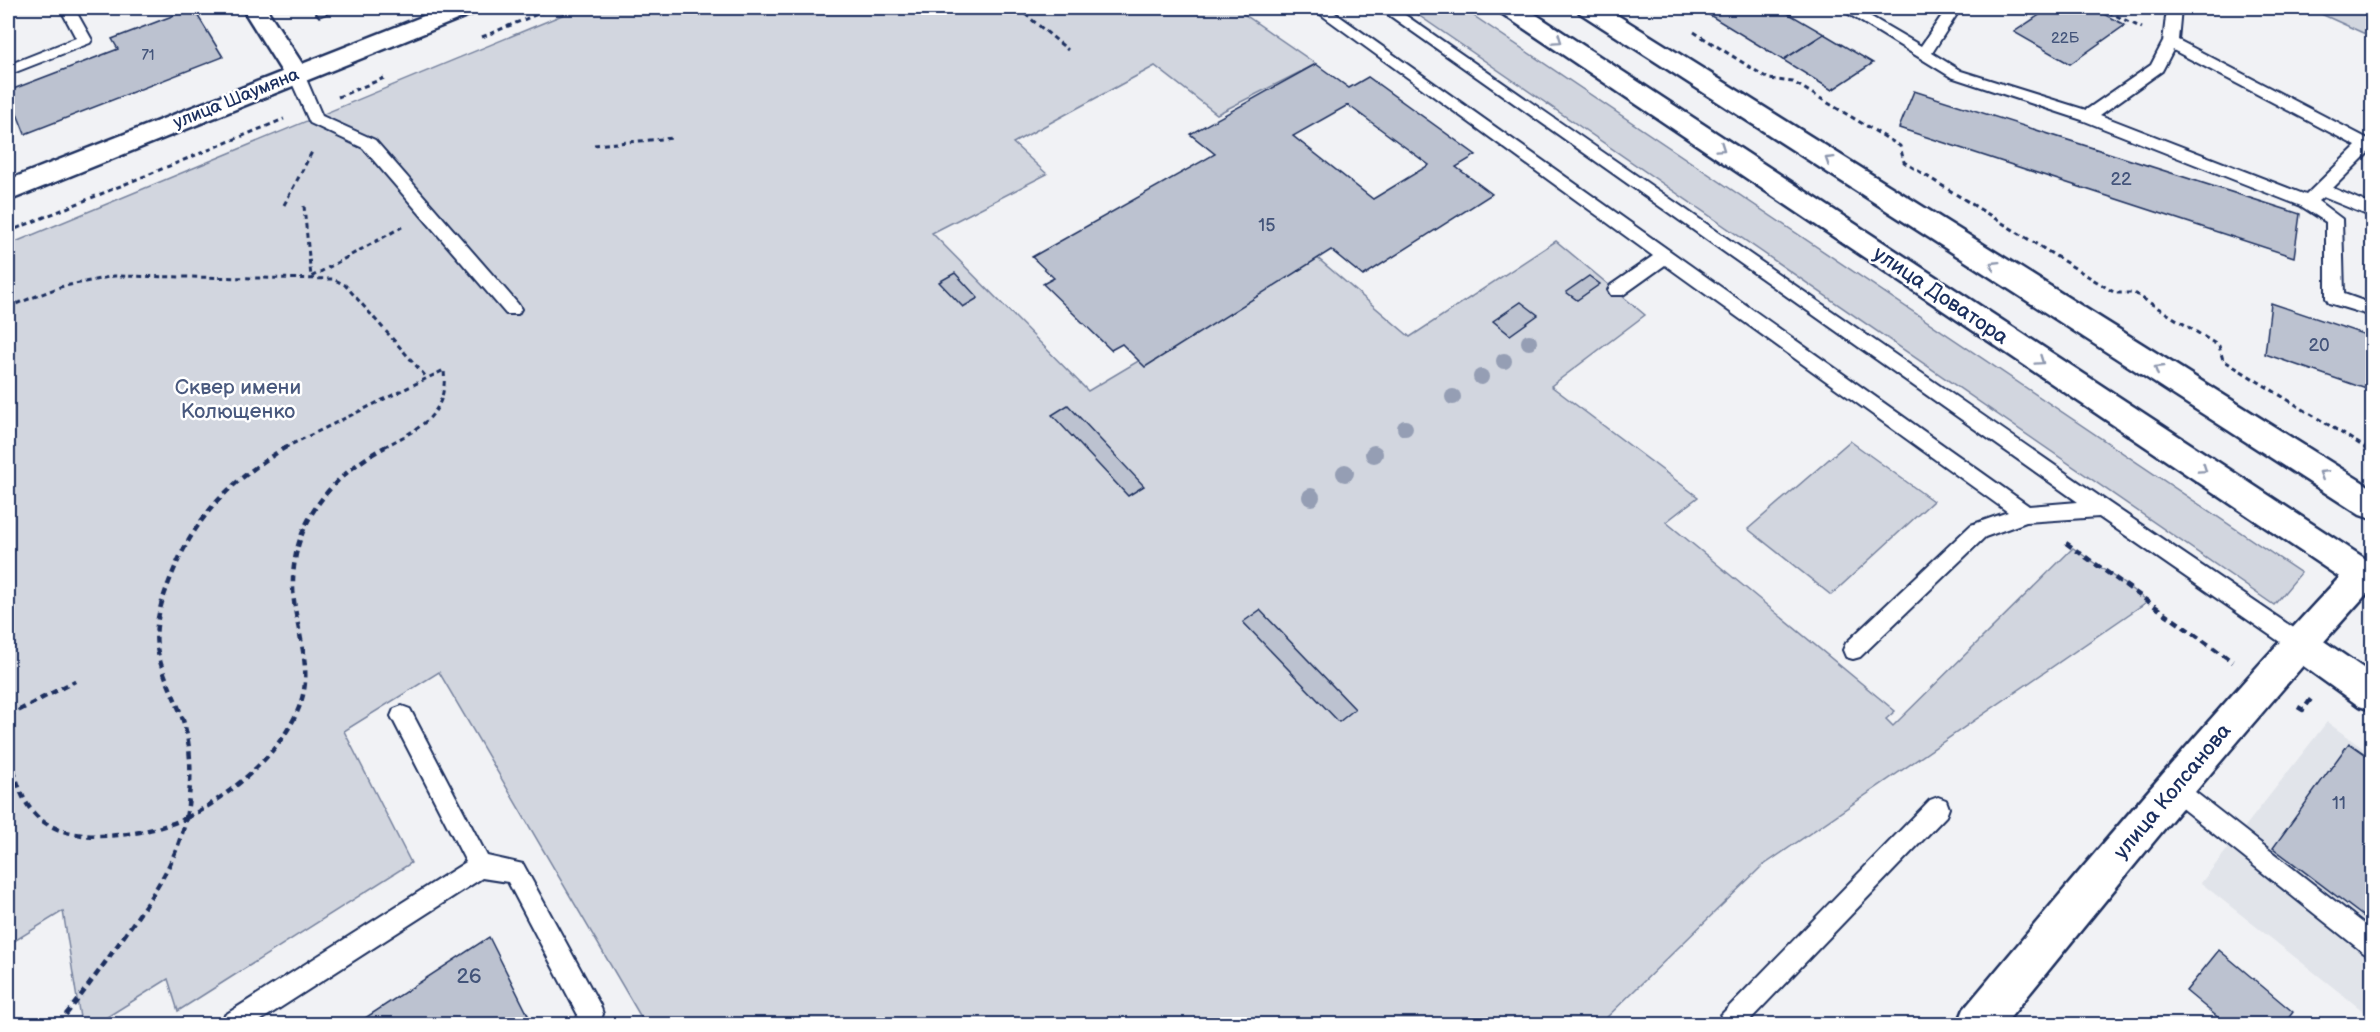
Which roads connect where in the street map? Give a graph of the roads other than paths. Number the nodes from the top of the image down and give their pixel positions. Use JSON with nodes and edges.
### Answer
{"nodes":[{"id":1,"x":67,"y":8,"type":"edge"},
{"id":2,"x":254,"y":8,"type":"edge"},
{"id":3,"x":465,"y":8,"type":"edge"},
{"id":4,"x":1319,"y":8,"type":"edge"},
{"id":5,"x":1386,"y":8,"type":"edge"},
{"id":6,"x":1509,"y":8,"type":"edge"},
{"id":7,"x":1589,"y":8,"type":"edge"},
{"id":8,"x":1846,"y":8,"type":"edge"},
{"id":9,"x":1954,"y":8,"type":"edge"},
{"id":10,"x":2174,"y":8,"type":"edge"},
{"id":11,"x":2170,"y":42,"type":"junction"},
{"id":12,"x":1924,"y":53,"type":"junction"},
{"id":13,"x":8,"y":70,"type":"edge"},
{"id":14,"x":296,"y":74,"type":"junction"},
{"id":15,"x":2088,"y":116,"type":"junction"},
{"id":16,"x":2370,"y":143,"type":"edge"},
{"id":17,"x":2321,"y":190,"type":"junction"},
{"id":18,"x":8,"y":191,"type":"edge"},
{"id":19,"x":2307,"y":202,"type":"junction"},
{"id":20,"x":2373,"y":211,"type":"edge"},
{"id":21,"x":1665,"y":256,"type":"junction"},
{"id":22,"x":1617,"y":290,"type":"dead end"},
{"id":23,"x":512,"y":309,"type":"dead end"},
{"id":24,"x":2373,"y":310,"type":"edge"},
{"id":25,"x":2373,"y":505,"type":"edge"},
{"id":26,"x":2102,"y":509,"type":"junction"},
{"id":27,"x":2026,"y":514,"type":"junction"},
{"id":28,"x":2369,"y":574,"type":"edge"},
{"id":29,"x":2300,"y":644,"type":"junction"},
{"id":30,"x":1853,"y":650,"type":"dead end"},
{"id":31,"x":2373,"y":694,"type":"edge"},
{"id":32,"x":402,"y":716,"type":"dead end"},
{"id":33,"x":2173,"y":788,"type":"junction"},
{"id":34,"x":1938,"y":808,"type":"dead end"},
{"id":35,"x":480,"y":866,"type":"junction"},
{"id":36,"x":2373,"y":945,"type":"edge"},
{"id":37,"x":234,"y":1024,"type":"edge"},
{"id":38,"x":587,"y":1024,"type":"edge"},
{"id":39,"x":1730,"y":1024,"type":"edge"},
{"id":40,"x":1979,"y":1024,"type":"edge"}],
"edges":[{"from":1,"to":13,"type":"lane"},
{"from":2,"to":14,"type":"main road"},
{"from":3,"to":14,"type":"main road","name":"улица Шаумяна"},
{"from":4,"to":21,"type":"lane"},
{"from":5,"to":26,"type":"lane"},
{"from":6,"to":28,"type":"main road","name":"улица Доватора","one_way":true},
{"from":25,"to":7,"type":"main road","one_way":true},
{"from":8,"to":12,"type":"lane"},
{"from":9,"to":12,"type":"lane"},
{"from":10,"to":11,"type":"lane"},
{"from":11,"to":15,"type":"lane"},
{"from":11,"to":16,"type":"lane"},
{"from":12,"to":15,"type":"lane"},
{"from":14,"to":18,"type":"main road","name":"улица Шаумяна"},
{"from":14,"to":23,"type":"lane"},
{"from":15,"to":19,"type":"lane"},
{"from":16,"to":17,"type":"lane"},
{"from":17,"to":19,"type":"lane"},
{"from":17,"to":20,"type":"lane"},
{"from":19,"to":24,"type":"lane"},
{"from":21,"to":22,"type":"lane"},
{"from":21,"to":27,"type":"lane"},
{"from":26,"to":27,"type":"lane"},
{"from":26,"to":29,"type":"lane"},
{"from":27,"to":30,"type":"lane"},
{"from":28,"to":29,"type":"main road","name":"улица Колсанова"},
{"from":29,"to":31,"type":"main road"},
{"from":29,"to":33,"type":"main road","name":"улица Колсанова"},
{"from":32,"to":35,"type":"lane"},
{"from":33,"to":36,"type":"lane"},
{"from":33,"to":40,"type":"main road","name":"улица Колсанова"},
{"from":34,"to":39,"type":"lane"},
{"from":35,"to":37,"type":"lane"},
{"from":35,"to":38,"type":"lane"}]}
